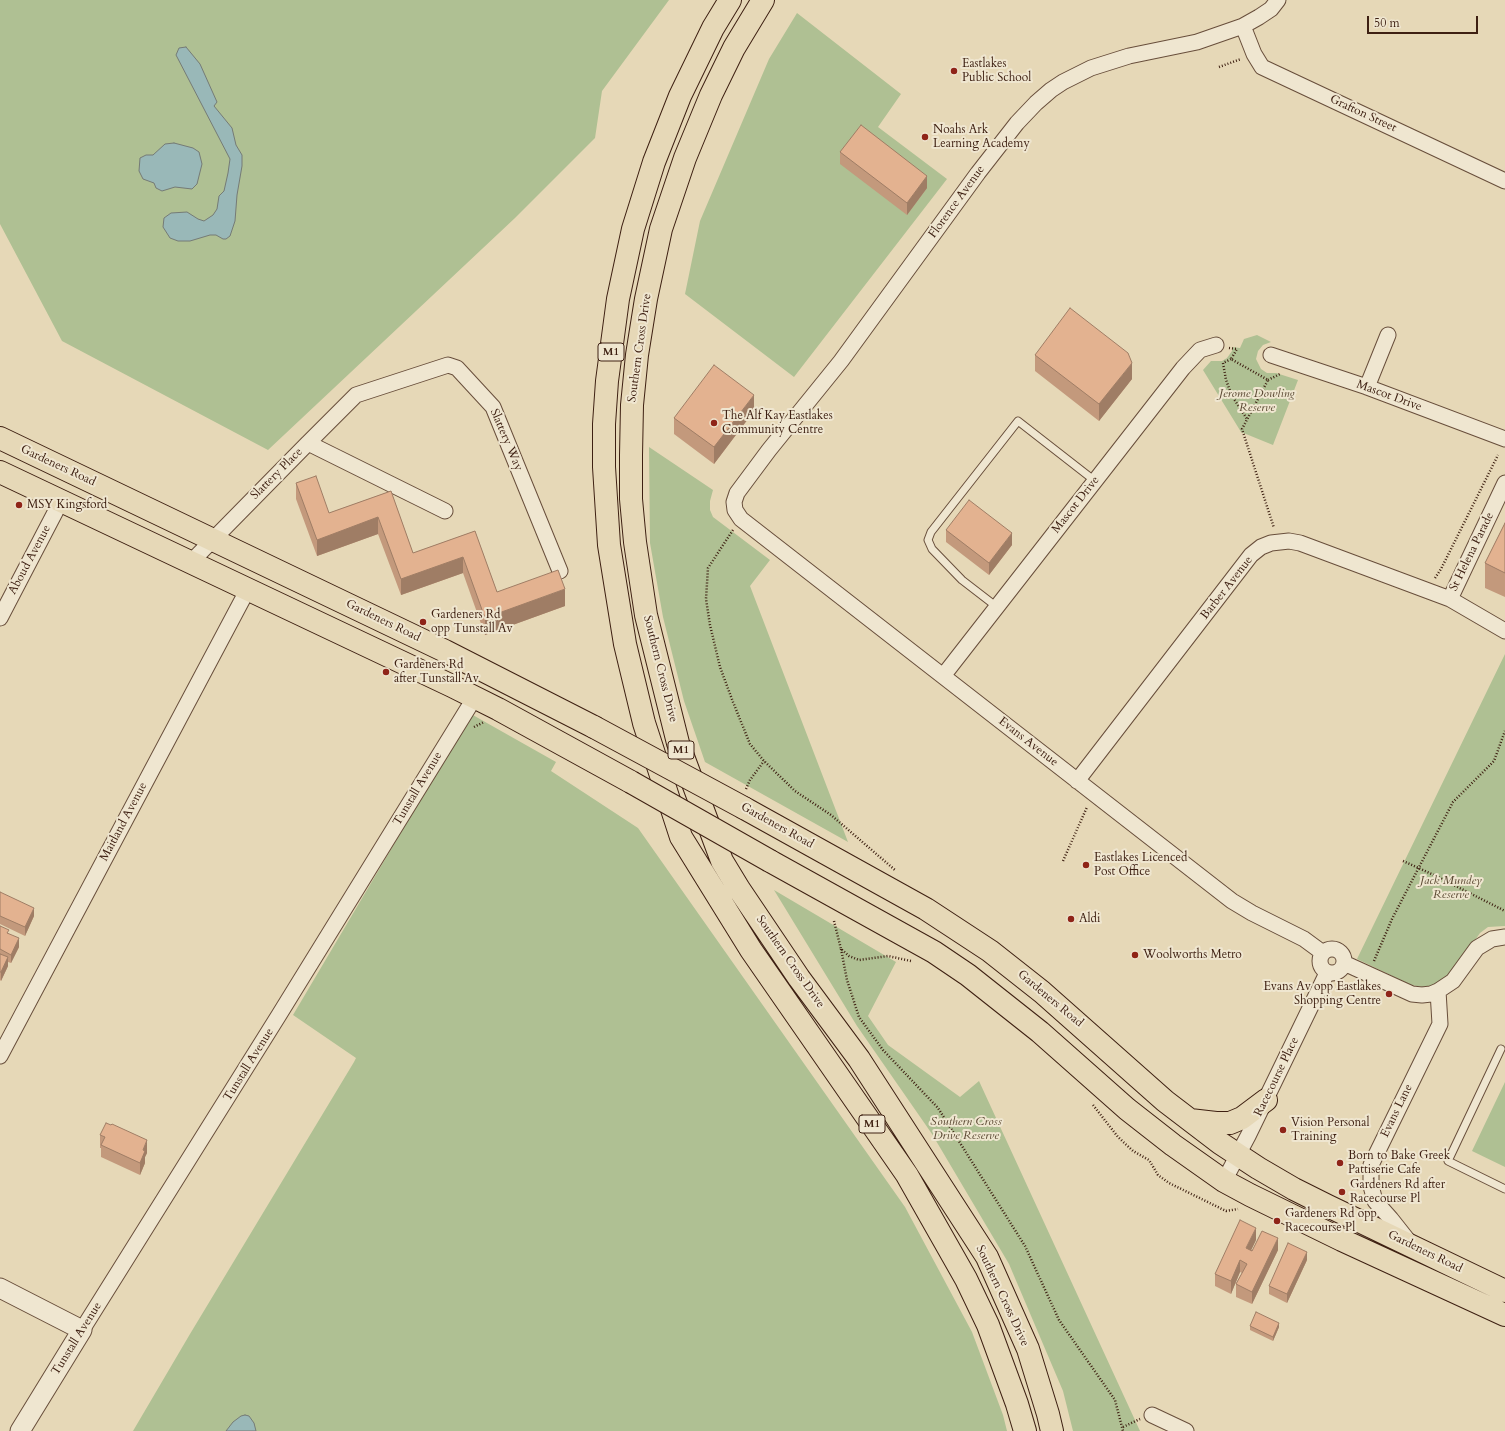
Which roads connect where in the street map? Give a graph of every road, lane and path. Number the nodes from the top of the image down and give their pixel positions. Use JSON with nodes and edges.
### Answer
{"nodes":[{"id":1,"x":730,"y":0,"type":"edge"},
{"id":2,"x":763,"y":0,"type":"edge"},
{"id":3,"x":1278,"y":0,"type":"edge"},
{"id":4,"x":1243,"y":26,"type":"junction"},
{"id":5,"x":1247,"y":56,"type":"dead end"},
{"id":6,"x":1219,"y":68,"type":"dead end"},
{"id":7,"x":1505,"y":181,"type":"edge"},
{"id":8,"x":1388,"y":335,"type":"dead end"},
{"id":9,"x":1216,"y":345,"type":"joint"},
{"id":10,"x":1272,"y":355,"type":"dead end"},
{"id":11,"x":1231,"y":359,"type":"junction"},
{"id":12,"x":1367,"y":387,"type":"junction"},
{"id":13,"x":1248,"y":420,"type":"junction"},
{"id":14,"x":0,"y":438,"type":"edge"},
{"id":15,"x":1505,"y":439,"type":"edge"},
{"id":16,"x":308,"y":444,"type":"junction"},
{"id":17,"x":1498,"y":455,"type":"dead end"},
{"id":18,"x":0,"y":472,"type":"edge"},
{"id":19,"x":1095,"y":481,"type":"junction"},
{"id":20,"x":1505,"y":483,"type":"edge"},
{"id":21,"x":61,"y":502,"type":"junction"},
{"id":22,"x":445,"y":510,"type":"dead end"},
{"id":23,"x":741,"y":519,"type":"junction"},
{"id":24,"x":1274,"y":528,"type":"dead end"},
{"id":25,"x":212,"y":539,"type":"junction"},
{"id":26,"x":191,"y":562,"type":"junction"},
{"id":27,"x":560,"y":571,"type":"edge"},
{"id":28,"x":1432,"y":581,"type":"dead end"},
{"id":29,"x":248,"y":589,"type":"junction"},
{"id":30,"x":1450,"y":598,"type":"junction"},
{"id":31,"x":997,"y":607,"type":"junction"},
{"id":32,"x":0,"y":618,"type":"edge"},
{"id":33,"x":1505,"y":631,"type":"edge"},
{"id":34,"x":943,"y":676,"type":"junction"},
{"id":35,"x":474,"y":697,"type":"junction"},
{"id":36,"x":1505,"y":731,"type":"edge"},
{"id":37,"x":764,"y":761,"type":"junction"},
{"id":38,"x":1077,"y":781,"type":"junction"},
{"id":39,"x":745,"y":798,"type":"junction"},
{"id":40,"x":1087,"y":807,"type":"dead end"},
{"id":41,"x":1063,"y":861,"type":"dead end"},
{"id":42,"x":1403,"y":861,"type":"dead end"},
{"id":43,"x":1418,"y":869,"type":"junction"},
{"id":44,"x":899,"y":873,"type":"dead end"},
{"id":45,"x":1505,"y":911,"type":"edge"},
{"id":46,"x":834,"y":921,"type":"dead end"},
{"id":47,"x":1505,"y":937,"type":"edge"},
{"id":48,"x":841,"y":949,"type":"junction"},
{"id":49,"x":1323,"y":953,"type":"junction"},
{"id":50,"x":913,"y":961,"type":"dead end"},
{"id":51,"x":1344,"y":963,"type":"junction"},
{"id":52,"x":1373,"y":965,"type":"dead end"},
{"id":53,"x":1327,"y":973,"type":"junction"},
{"id":54,"x":1438,"y":991,"type":"junction"},
{"id":55,"x":1501,"y":1049,"type":"dead end"},
{"id":56,"x":0,"y":1056,"type":"edge"},
{"id":57,"x":1266,"y":1100,"type":"junction"},
{"id":58,"x":1189,"y":1120,"type":"junction"},
{"id":59,"x":1238,"y":1155,"type":"junction"},
{"id":60,"x":1224,"y":1181,"type":"junction"},
{"id":61,"x":1505,"y":1189,"type":"edge"},
{"id":62,"x":1411,"y":1245,"type":"junction"},
{"id":63,"x":0,"y":1288,"type":"edge"},
{"id":64,"x":1505,"y":1291,"type":"edge"},
{"id":65,"x":1505,"y":1315,"type":"edge"},
{"id":66,"x":82,"y":1330,"type":"junction"},
{"id":67,"x":1152,"y":1415,"type":"dead end"},
{"id":68,"x":20,"y":1431,"type":"edge"},
{"id":69,"x":1025,"y":1431,"type":"edge"},
{"id":70,"x":1052,"y":1431,"type":"edge"},
{"id":71,"x":1123,"y":1431,"type":"edge"},
{"id":72,"x":1186,"y":1431,"type":"edge"}],
"edges":[{"from":1,"to":69,"type":"main road","name":"Southern Cross Drive","number":"M1"},
{"from":2,"to":70,"type":"main road","name":"Southern Cross Drive","number":"M1"},
{"from":3,"to":4,"type":"street","name":"Florence Avenue"},
{"from":4,"to":7,"type":"street","name":"Grafton Street"},
{"from":4,"to":23,"type":"street","name":"Florence Avenue"},
{"from":5,"to":6,"type":"path"},
{"from":8,"to":12,"type":"street"},
{"from":9,"to":11,"type":"path"},
{"from":9,"to":19,"type":"street","name":"Mascot Drive"},
{"from":10,"to":12,"type":"street","name":"Mascot Drive"},
{"from":11,"to":13,"type":"path"},
{"from":11,"to":13,"type":"path"},
{"from":12,"to":15,"type":"street","name":"Mascot Drive"},
{"from":13,"to":24,"type":"path"},
{"from":14,"to":25,"type":"main road","name":"Gardeners Road"},
{"from":16,"to":22,"type":"street","name":"Slattery Place"},
{"from":16,"to":25,"type":"street","name":"Slattery Place"},
{"from":16,"to":27,"type":"street","name":"Slattery Way"},
{"from":17,"to":28,"type":"path"},
{"from":18,"to":21,"type":"main road","name":"Gardeners Road"},
{"from":19,"to":31,"type":"street","name":"Mascot Drive"},
{"from":19,"to":31,"type":"lane"},
{"from":20,"to":30,"type":"street","name":"St Helena Parade"},
{"from":21,"to":26,"type":"main road","name":"Gardeners Road"},
{"from":21,"to":32,"type":"street","name":"Aboud Avenue"},
{"from":23,"to":34,"type":"street","name":"Evans Avenue"},
{"from":23,"to":37,"type":"path"},
{"from":25,"to":26,"type":"street","name":"Slattery Place"},
{"from":25,"to":39,"type":"main road","name":"Gardeners Road","bridge":true},
{"from":26,"to":29,"type":"main road","name":"Gardeners Road"},
{"from":29,"to":35,"type":"main road","name":"Gardeners Road"},
{"from":29,"to":56,"type":"street","name":"Maitland Avenue"},
{"from":30,"to":33,"type":"street","name":"Barber Avenue"},
{"from":30,"to":38,"type":"street","name":"Barber Avenue"},
{"from":31,"to":34,"type":"street","name":"Mascot Drive"},
{"from":34,"to":38,"type":"street","name":"Evans Avenue"},
{"from":35,"to":60,"type":"main road","name":"Gardeners Road","bridge":true},
{"from":35,"to":66,"type":"street","name":"Tunstall Avenue"},
{"from":36,"to":43,"type":"path"},
{"from":37,"to":39,"type":"path"},
{"from":37,"to":44,"type":"path"},
{"from":38,"to":49,"type":"street","name":"Evans Avenue"},
{"from":39,"to":58,"type":"main road","name":"Gardeners Road"},
{"from":40,"to":41,"type":"path"},
{"from":42,"to":43,"type":"path"},
{"from":43,"to":45,"type":"path"},
{"from":43,"to":52,"type":"path"},
{"from":46,"to":48,"type":"path"},
{"from":47,"to":54,"type":"street"},
{"from":48,"to":50,"type":"path"},
{"from":48,"to":71,"type":"path"},
{"from":49,"to":51,"type":"street"},
{"from":49,"to":53,"type":"street"},
{"from":51,"to":53,"type":"street"},
{"from":51,"to":54,"type":"street"},
{"from":53,"to":57,"type":"street","name":"Racecourse Place"},
{"from":54,"to":62,"type":"street","name":"Evans Lane"},
{"from":55,"to":61,"type":"lane"},
{"from":57,"to":58,"type":"main road"},
{"from":57,"to":59,"type":"street","name":"Racecourse Place"},
{"from":58,"to":59,"type":"main road","name":"Gardeners Road"},
{"from":59,"to":60,"type":"street","name":"Racecourse Place"},
{"from":59,"to":62,"type":"main road","name":"Gardeners Road"},
{"from":60,"to":65,"type":"main road","name":"Gardeners Road"},
{"from":62,"to":64,"type":"main road","name":"Gardeners Road"},
{"from":63,"to":66,"type":"street"},
{"from":66,"to":68,"type":"street","name":"Tunstall Avenue"},
{"from":67,"to":72,"type":"street"}]}
